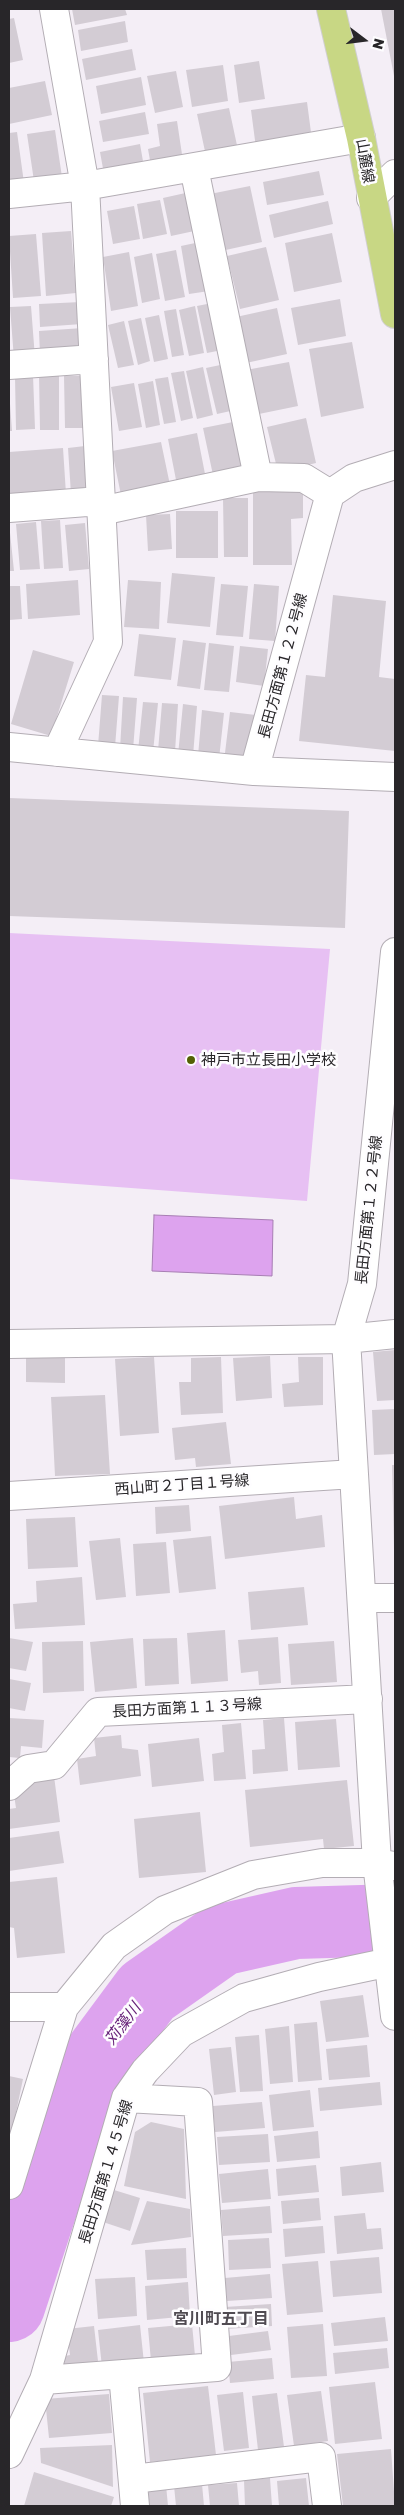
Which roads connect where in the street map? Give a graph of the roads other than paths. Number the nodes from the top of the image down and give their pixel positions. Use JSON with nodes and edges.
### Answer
{"nodes":[{"id":1,"x":54,"y":9,"type":"edge"},
{"id":2,"x":331,"y":9,"type":"edge"},
{"id":3,"x":361,"y":138,"type":"junction"},
{"id":4,"x":194,"y":168,"type":"junction"},
{"id":5,"x":395,"y":174,"type":"edge"},
{"id":6,"x":85,"y":186,"type":"junction"},
{"id":7,"x":9,"y":194,"type":"edge"},
{"id":8,"x":371,"y":198,"type":"junction"},
{"id":9,"x":392,"y":276,"type":"edge"},
{"id":10,"x":395,"y":314,"type":"edge"},
{"id":11,"x":94,"y":359,"type":"junction"},
{"id":12,"x":9,"y":365,"type":"edge"},
{"id":13,"x":395,"y":465,"type":"edge"},
{"id":14,"x":258,"y":477,"type":"junction"},
{"id":15,"x":330,"y":494,"type":"junction"},
{"id":16,"x":101,"y":506,"type":"junction"},
{"id":17,"x":9,"y":508,"type":"edge"},
{"id":18,"x":9,"y":747,"type":"edge"},
{"id":19,"x":57,"y":752,"type":"junction"},
{"id":20,"x":254,"y":771,"type":"junction"},
{"id":21,"x":395,"y":778,"type":"edge"},
{"id":22,"x":395,"y":952,"type":"edge"},
{"id":23,"x":395,"y":1334,"type":"edge"},
{"id":24,"x":346,"y":1339,"type":"junction"},
{"id":25,"x":9,"y":1344,"type":"edge"},
{"id":26,"x":354,"y":1474,"type":"junction"},
{"id":27,"x":9,"y":1496,"type":"edge"},
{"id":28,"x":362,"y":1598,"type":"junction"},
{"id":29,"x":395,"y":1598,"type":"edge"},
{"id":30,"x":368,"y":1699,"type":"junction"},
{"id":31,"x":9,"y":1786,"type":"edge"},
{"id":32,"x":386,"y":1864,"type":"edge"},
{"id":33,"x":393,"y":1962,"type":"edge"},
{"id":34,"x":64,"y":2006,"type":"junction"},
{"id":35,"x":9,"y":2007,"type":"edge"},
{"id":36,"x":395,"y":2016,"type":"edge"},
{"id":37,"x":126,"y":2098,"type":"junction"},
{"id":38,"x":9,"y":2184,"type":"edge"},
{"id":39,"x":123,"y":2374,"type":"junction"},
{"id":40,"x":44,"y":2380,"type":"junction"},
{"id":41,"x":9,"y":2454,"type":"edge"},
{"id":42,"x":133,"y":2479,"type":"junction"},
{"id":43,"x":136,"y":2506,"type":"edge"},
{"id":44,"x":327,"y":2506,"type":"edge"}],
"edges":[{"from":1,"to":6,"type":"street"},
{"from":2,"to":3,"type":"main road","name":"山麓線"},
{"from":3,"to":4,"type":"street"},
{"from":3,"to":8,"type":"main road","name":"山麓線"},
{"from":4,"to":6,"type":"street"},
{"from":4,"to":14,"type":"street"},
{"from":5,"to":8,"type":"street"},
{"from":6,"to":7,"type":"street"},
{"from":6,"to":11,"type":"street"},
{"from":8,"to":9,"type":"main road","name":"山麓線"},
{"from":9,"to":10,"type":"main road","name":"山麓線"},
{"from":11,"to":12,"type":"street"},
{"from":11,"to":16,"type":"street"},
{"from":13,"to":15,"type":"street"},
{"from":14,"to":15,"type":"street"},
{"from":14,"to":16,"type":"street"},
{"from":15,"to":20,"type":"street","name":"長田方面第１２２号線"},
{"from":16,"to":17,"type":"street"},
{"from":16,"to":19,"type":"street"},
{"from":18,"to":19,"type":"street"},
{"from":19,"to":20,"type":"street"},
{"from":20,"to":21,"type":"street"},
{"from":22,"to":24,"type":"street","name":"長田方面第１２２号線"},
{"from":23,"to":24,"type":"street"},
{"from":24,"to":25,"type":"street"},
{"from":24,"to":26,"type":"street","name":"長田方面第１２２号線"},
{"from":26,"to":27,"type":"street","name":"西山町２丁目１号線"},
{"from":26,"to":28,"type":"street","name":"長田方面第１２２号線"},
{"from":28,"to":29,"type":"street"},
{"from":28,"to":30,"type":"street","name":"長田方面第１２２号線"},
{"from":30,"to":31,"type":"street","name":"長田方面第１１３号線"},
{"from":30,"to":32,"type":"street","name":"長田方面第１２２号線"},
{"from":32,"to":33,"type":"street","name":"長田方面第１２２号線"},
{"from":32,"to":34,"type":"street"},
{"from":33,"to":36,"type":"street","name":"長田方面第１２２号線"},
{"from":33,"to":37,"type":"street","name":"長田方面第１４５号線"},
{"from":34,"to":35,"type":"street"},
{"from":34,"to":38,"type":"street"},
{"from":37,"to":39,"type":"street"},
{"from":37,"to":40,"type":"street","name":"長田方面第１４５号線"},
{"from":39,"to":40,"type":"street"},
{"from":39,"to":42,"type":"street"},
{"from":40,"to":41,"type":"street","name":"長田方面第１４５号線"},
{"from":42,"to":43,"type":"street"},
{"from":42,"to":44,"type":"street"}]}
